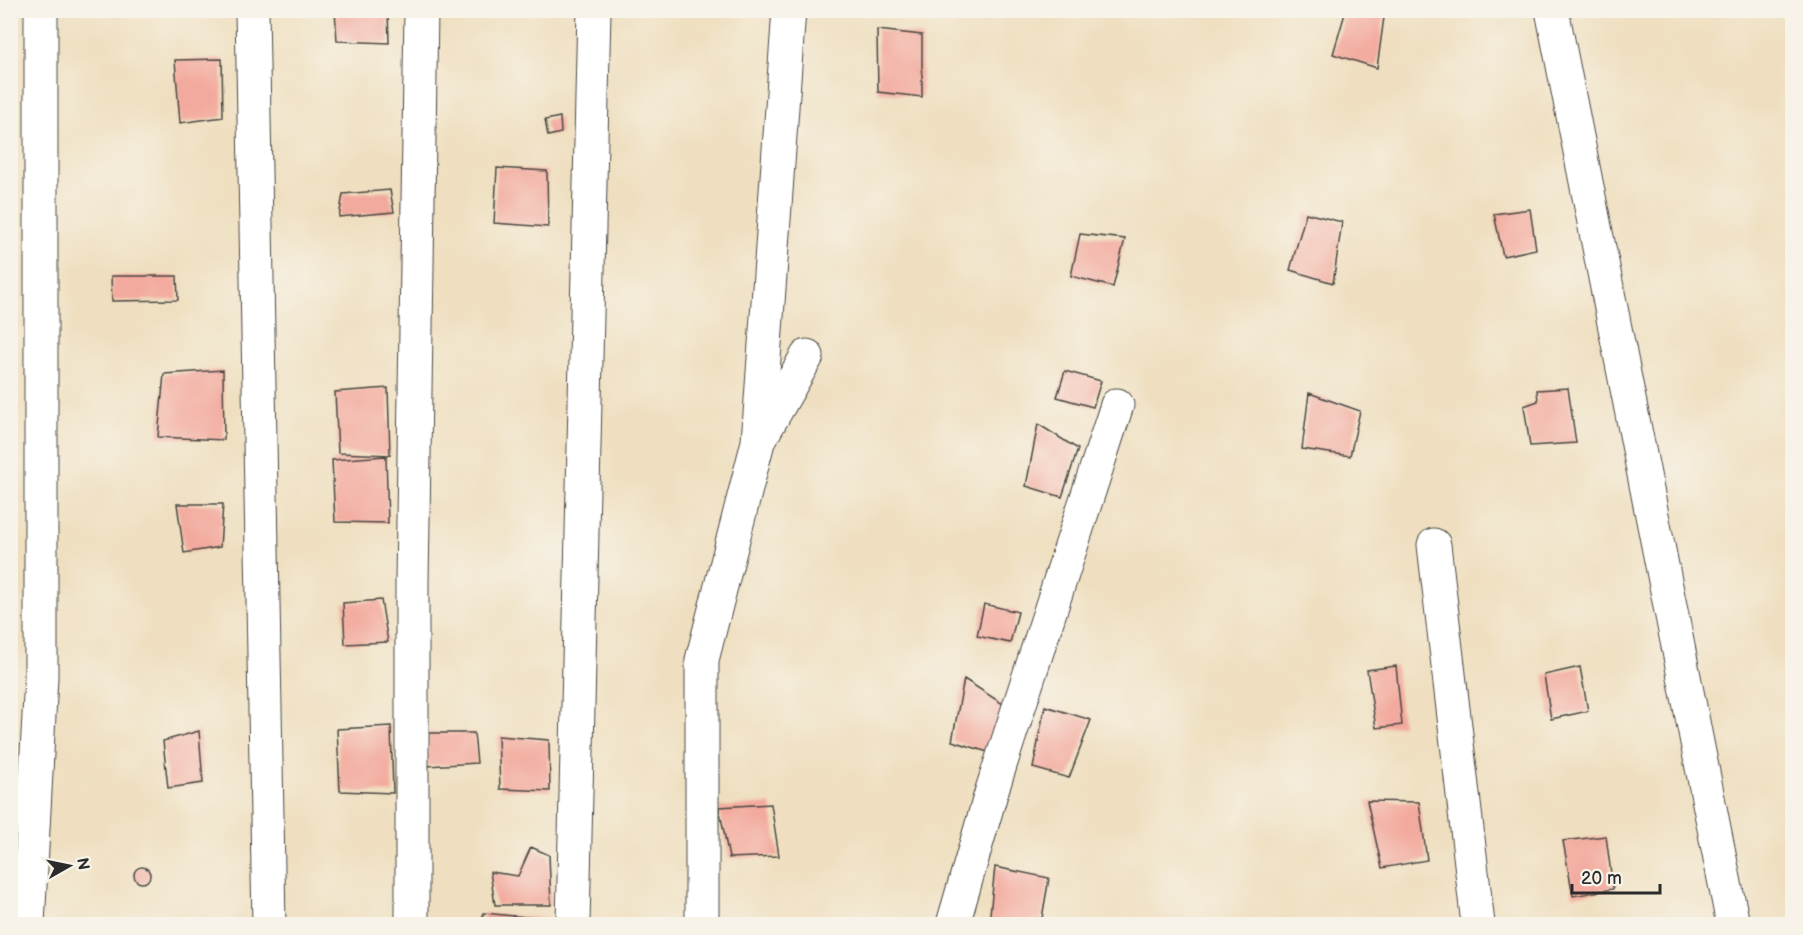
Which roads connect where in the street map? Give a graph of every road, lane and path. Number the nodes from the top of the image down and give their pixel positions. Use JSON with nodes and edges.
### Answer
{"nodes":[{"id":1,"x":41,"y":10,"type":"edge"},
{"id":2,"x":252,"y":10,"type":"edge"},
{"id":3,"x":421,"y":10,"type":"edge"},
{"id":4,"x":594,"y":10,"type":"edge"},
{"id":5,"x":789,"y":10,"type":"edge"},
{"id":6,"x":1552,"y":10,"type":"edge"},
{"id":7,"x":807,"y":356,"type":"dead end"},
{"id":8,"x":1117,"y":405,"type":"dead end"},
{"id":9,"x":758,"y":442,"type":"junction"},
{"id":10,"x":1434,"y":545,"type":"dead end"},
{"id":11,"x":28,"y":924,"type":"edge"},
{"id":12,"x":269,"y":924,"type":"edge"},
{"id":13,"x":412,"y":924,"type":"edge"},
{"id":14,"x":573,"y":924,"type":"edge"},
{"id":15,"x":702,"y":924,"type":"edge"},
{"id":16,"x":953,"y":924,"type":"edge"},
{"id":17,"x":1478,"y":924,"type":"edge"},
{"id":18,"x":1733,"y":924,"type":"edge"}],
"edges":[{"from":1,"to":11,"type":"street"},
{"from":2,"to":12,"type":"street"},
{"from":3,"to":13,"type":"street"},
{"from":4,"to":14,"type":"street"},
{"from":5,"to":9,"type":"street"},
{"from":6,"to":18,"type":"street"},
{"from":7,"to":9,"type":"street"},
{"from":8,"to":16,"type":"street"},
{"from":9,"to":15,"type":"street"},
{"from":10,"to":17,"type":"street"}]}
